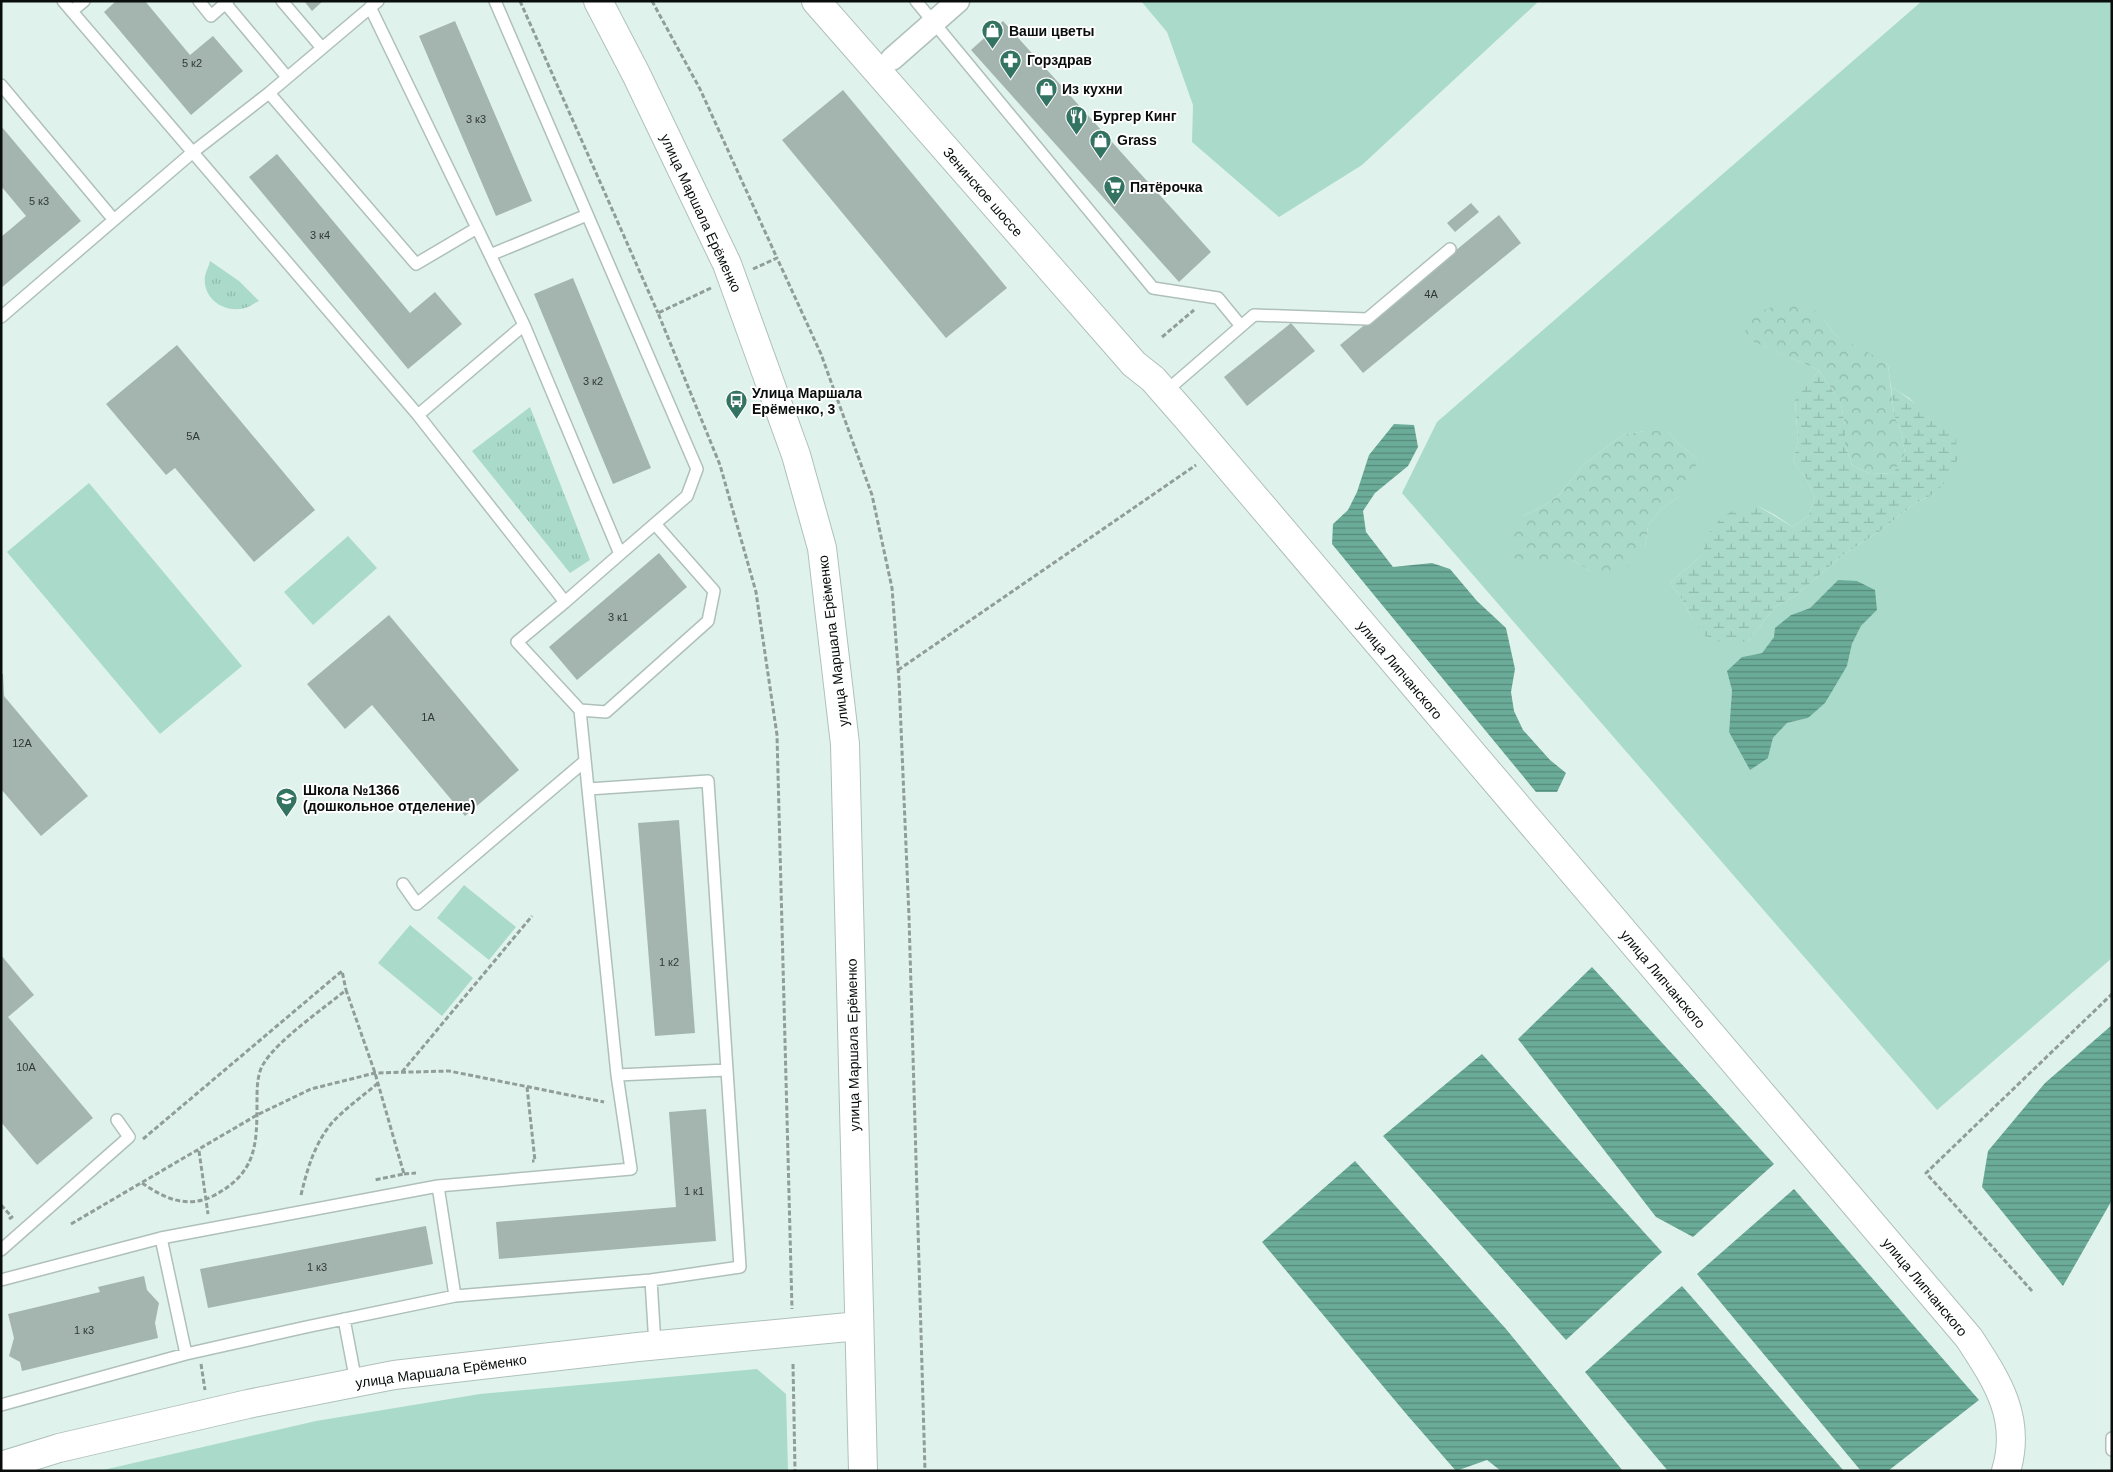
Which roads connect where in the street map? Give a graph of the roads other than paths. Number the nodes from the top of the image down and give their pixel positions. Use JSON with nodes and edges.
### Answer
{"nodes":[{"id":1,"x":64,"y":1,"type":"edge"},
{"id":2,"x":84,"y":1,"type":"edge"},
{"id":3,"x":198,"y":1,"type":"edge"},
{"id":4,"x":282,"y":1,"type":"edge"},
{"id":5,"x":495,"y":1,"type":"edge"},
{"id":6,"x":598,"y":1,"type":"edge"},
{"id":7,"x":816,"y":1,"type":"edge"},
{"id":8,"x":840,"y":1,"type":"edge"},
{"id":9,"x":916,"y":1,"type":"edge"},
{"id":10,"x":958,"y":1,"type":"edge"},
{"id":11,"x":226,"y":2,"type":"edge"},
{"id":12,"x":374,"y":4,"type":"edge"},
{"id":13,"x":72,"y":11,"type":"junction"},
{"id":14,"x":933,"y":21,"type":"junction"},
{"id":15,"x":322,"y":48,"type":"junction"},
{"id":16,"x":892,"y":59,"type":"junction"},
{"id":17,"x":287,"y":77,"type":"junction"},
{"id":18,"x":1,"y":85,"type":"edge"},
{"id":19,"x":269,"y":93,"type":"junction"},
{"id":20,"x":193,"y":152,"type":"junction"},
{"id":21,"x":587,"y":215,"type":"junction"},
{"id":22,"x":114,"y":220,"type":"junction"},
{"id":23,"x":477,"y":228,"type":"junction"},
{"id":24,"x":1450,"y":249,"type":"dead end"},
{"id":25,"x":490,"y":255,"type":"junction"},
{"id":26,"x":1,"y":317,"type":"edge"},
{"id":27,"x":524,"y":325,"type":"junction"},
{"id":28,"x":1241,"y":326,"type":"junction"},
{"id":29,"x":1159,"y":385,"type":"junction"},
{"id":30,"x":418,"y":415,"type":"junction"},
{"id":31,"x":1264,"y":510,"type":"joint"},
{"id":32,"x":655,"y":524,"type":"junction"},
{"id":33,"x":620,"y":554,"type":"junction"},
{"id":34,"x":564,"y":602,"type":"junction"},
{"id":35,"x":580,"y":710,"type":"junction"},
{"id":36,"x":585,"y":762,"type":"junction"},
{"id":37,"x":588,"y":789,"type":"junction"},
{"id":38,"x":403,"y":884,"type":"dead end"},
{"id":39,"x":727,"y":1070,"type":"junction"},
{"id":40,"x":617,"y":1075,"type":"junction"},
{"id":41,"x":117,"y":1120,"type":"dead end"},
{"id":42,"x":438,"y":1186,"type":"junction"},
{"id":43,"x":161,"y":1238,"type":"junction"},
{"id":44,"x":1,"y":1250,"type":"edge"},
{"id":45,"x":1,"y":1280,"type":"edge"},
{"id":46,"x":650,"y":1280,"type":"junction"},
{"id":47,"x":455,"y":1296,"type":"junction"},
{"id":48,"x":344,"y":1319,"type":"junction"},
{"id":49,"x":859,"y":1326,"type":"junction"},
{"id":50,"x":655,"y":1346,"type":"junction"},
{"id":51,"x":186,"y":1354,"type":"junction"},
{"id":52,"x":356,"y":1382,"type":"junction"},
{"id":53,"x":1,"y":1405,"type":"edge"},
{"id":54,"x":2112,"y":1438,"type":"edge"},
{"id":55,"x":2112,"y":1450,"type":"edge"},
{"id":56,"x":1,"y":1466,"type":"edge"},
{"id":57,"x":862,"y":1471,"type":"edge"},
{"id":58,"x":2006,"y":1471,"type":"edge"}],
"edges":[{"from":1,"to":13,"type":"lane"},
{"from":2,"to":13,"type":"lane"},
{"from":3,"to":11,"type":"lane"},
{"from":4,"to":15,"type":"lane"},
{"from":5,"to":21,"type":"lane"},
{"from":6,"to":49,"type":"street","name":"улица Маршала Ерёменко"},
{"from":7,"to":29,"type":"street","name":"Зенинское шоссе"},
{"from":8,"to":16,"type":"street","name":"Зенинское шоссе"},
{"from":9,"to":14,"type":"lane"},
{"from":10,"to":14,"type":"street"},
{"from":11,"to":17,"type":"lane"},
{"from":12,"to":15,"type":"lane"},
{"from":12,"to":23,"type":"lane"},
{"from":13,"to":20,"type":"lane"},
{"from":14,"to":16,"type":"street"},
{"from":14,"to":28,"type":"lane"},
{"from":15,"to":17,"type":"lane"},
{"from":16,"to":29,"type":"street","name":"Зенинское шоссе"},
{"from":17,"to":19,"type":"lane"},
{"from":18,"to":22,"type":"lane"},
{"from":19,"to":20,"type":"lane"},
{"from":19,"to":23,"type":"lane"},
{"from":20,"to":22,"type":"lane"},
{"from":20,"to":30,"type":"lane"},
{"from":21,"to":25,"type":"lane"},
{"from":21,"to":32,"type":"lane"},
{"from":22,"to":26,"type":"lane"},
{"from":23,"to":25,"type":"lane"},
{"from":24,"to":28,"type":"lane"},
{"from":25,"to":27,"type":"lane"},
{"from":27,"to":30,"type":"lane"},
{"from":27,"to":33,"type":"lane"},
{"from":28,"to":29,"type":"lane"},
{"from":29,"to":31,"type":"street","name":"Зенинское шоссе"},
{"from":30,"to":34,"type":"lane"},
{"from":31,"to":58,"type":"street","name":"улица Липчанского"},
{"from":32,"to":33,"type":"lane"},
{"from":32,"to":35,"type":"lane"},
{"from":33,"to":34,"type":"lane"},
{"from":34,"to":35,"type":"lane"},
{"from":35,"to":36,"type":"lane"},
{"from":36,"to":37,"type":"lane"},
{"from":36,"to":38,"type":"lane"},
{"from":37,"to":39,"type":"lane"},
{"from":37,"to":40,"type":"lane"},
{"from":39,"to":40,"type":"lane"},
{"from":39,"to":46,"type":"lane"},
{"from":40,"to":42,"type":"lane"},
{"from":41,"to":44,"type":"lane"},
{"from":42,"to":43,"type":"lane"},
{"from":42,"to":47,"type":"lane"},
{"from":43,"to":45,"type":"lane"},
{"from":43,"to":51,"type":"lane"},
{"from":46,"to":47,"type":"lane"},
{"from":46,"to":50,"type":"lane"},
{"from":47,"to":48,"type":"lane"},
{"from":48,"to":51,"type":"lane"},
{"from":48,"to":52,"type":"lane"},
{"from":49,"to":50,"type":"street","name":"улица Маршала Ерёменко"},
{"from":49,"to":57,"type":"street","name":"улица Маршала Ерёменко"},
{"from":50,"to":52,"type":"street","name":"улица Маршала Ерёменко"},
{"from":51,"to":53,"type":"lane"},
{"from":52,"to":56,"type":"street","name":"улица Маршала Ерёменко"},
{"from":54,"to":55,"type":"lane"}]}
